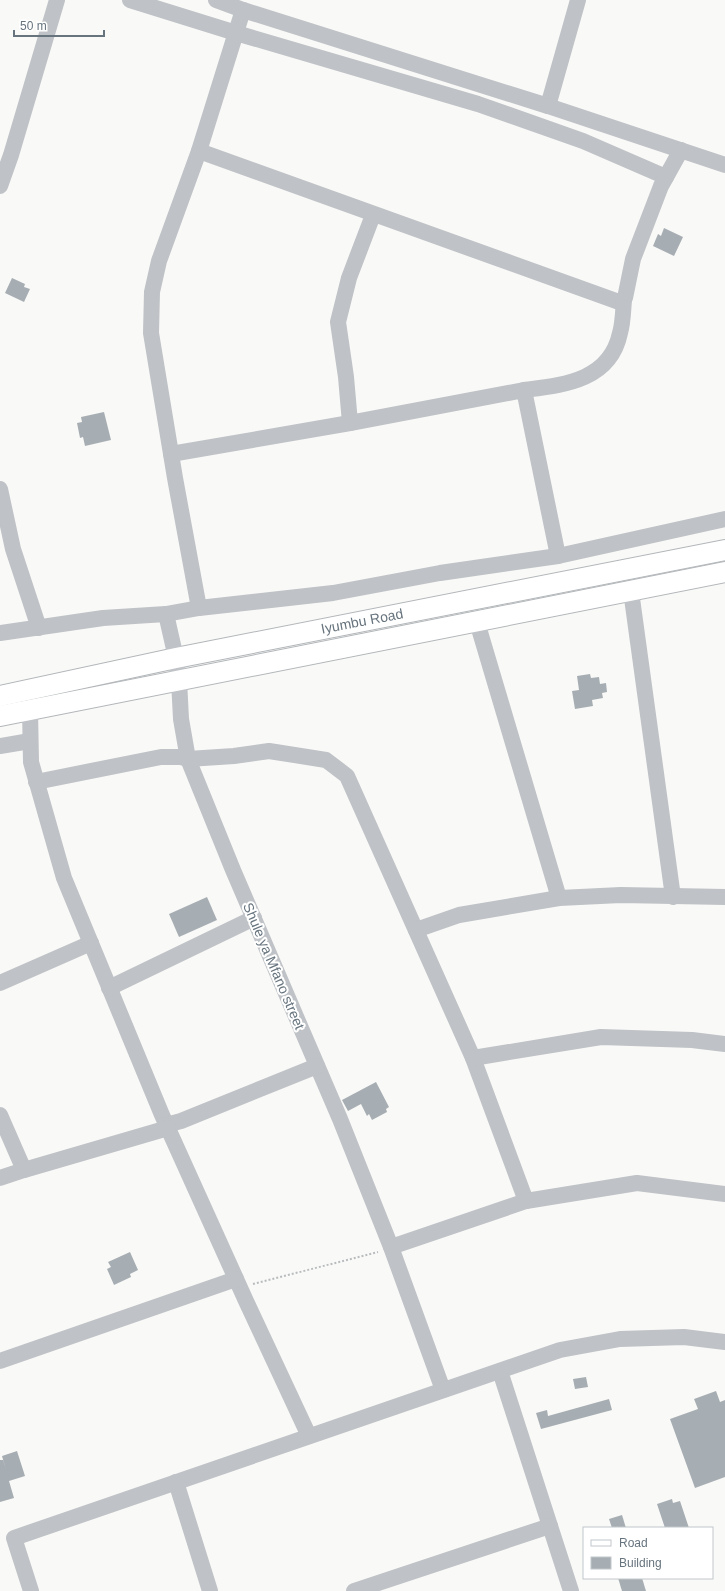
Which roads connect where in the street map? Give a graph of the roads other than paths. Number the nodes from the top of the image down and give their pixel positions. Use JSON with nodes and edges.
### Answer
{"nodes":[{"id":1,"x":57,"y":0,"type":"edge"},
{"id":2,"x":130,"y":0,"type":"edge"},
{"id":3,"x":216,"y":0,"type":"edge"},
{"id":4,"x":578,"y":0,"type":"edge"},
{"id":5,"x":243,"y":10,"type":"junction"},
{"id":6,"x":236,"y":33,"type":"junction"},
{"id":7,"x":548,"y":106,"type":"junction"},
{"id":8,"x":682,"y":150,"type":"junction"},
{"id":9,"x":199,"y":151,"type":"junction"},
{"id":10,"x":725,"y":165,"type":"edge"},
{"id":11,"x":666,"y":177,"type":"junction"},
{"id":12,"x":0,"y":186,"type":"edge"},
{"id":13,"x":373,"y":215,"type":"junction"},
{"id":14,"x":624,"y":300,"type":"junction"},
{"id":15,"x":524,"y":390,"type":"junction"},
{"id":16,"x":350,"y":423,"type":"junction"},
{"id":17,"x":171,"y":454,"type":"junction"},
{"id":18,"x":0,"y":489,"type":"edge"},
{"id":19,"x":725,"y":519,"type":"edge"},
{"id":20,"x":725,"y":550,"type":"edge"},
{"id":21,"x":558,"y":556,"type":"junction"},
{"id":22,"x":725,"y":572,"type":"edge"},
{"id":23,"x":631,"y":591,"type":"junction"},
{"id":24,"x":199,"y":608,"type":"junction"},
{"id":25,"x":166,"y":614,"type":"junction"},
{"id":26,"x":477,"y":622,"type":"junction"},
{"id":27,"x":39,"y":628,"type":"junction"},
{"id":28,"x":0,"y":633,"type":"edge"},
{"id":29,"x":176,"y":658,"type":"junction"},
{"id":30,"x":179,"y":680,"type":"junction"},
{"id":31,"x":0,"y":696,"type":"edge"},
{"id":32,"x":30,"y":710,"type":"junction"},
{"id":33,"x":0,"y":716,"type":"edge"},
{"id":34,"x":30,"y":741,"type":"junction"},
{"id":35,"x":0,"y":746,"type":"edge"},
{"id":36,"x":188,"y":759,"type":"junction"},
{"id":37,"x":36,"y":782,"type":"junction"},
{"id":38,"x":673,"y":897,"type":"junction"},
{"id":39,"x":725,"y":897,"type":"edge"},
{"id":40,"x":559,"y":898,"type":"junction"},
{"id":41,"x":254,"y":918,"type":"junction"},
{"id":42,"x":416,"y":930,"type":"junction"},
{"id":43,"x":91,"y":943,"type":"junction"},
{"id":44,"x":0,"y":983,"type":"edge"},
{"id":45,"x":109,"y":988,"type":"junction"},
{"id":46,"x":725,"y":1044,"type":"edge"},
{"id":47,"x":473,"y":1058,"type":"junction"},
{"id":48,"x":317,"y":1066,"type":"junction"},
{"id":49,"x":0,"y":1115,"type":"edge"},
{"id":50,"x":167,"y":1126,"type":"junction"},
{"id":51,"x":24,"y":1170,"type":"junction"},
{"id":52,"x":0,"y":1178,"type":"edge"},
{"id":53,"x":725,"y":1194,"type":"edge"},
{"id":54,"x":526,"y":1201,"type":"junction"},
{"id":55,"x":391,"y":1247,"type":"junction"},
{"id":56,"x":236,"y":1279,"type":"junction"},
{"id":57,"x":725,"y":1342,"type":"edge"},
{"id":58,"x":0,"y":1360,"type":"edge"},
{"id":59,"x":500,"y":1371,"type":"junction"},
{"id":60,"x":443,"y":1390,"type":"junction"},
{"id":61,"x":309,"y":1436,"type":"junction"},
{"id":62,"x":176,"y":1482,"type":"junction"},
{"id":63,"x":550,"y":1526,"type":"junction"},
{"id":64,"x":7,"y":1540,"type":"edge"},
{"id":65,"x":32,"y":1591,"type":"edge"},
{"id":66,"x":210,"y":1591,"type":"edge"},
{"id":67,"x":354,"y":1591,"type":"edge"},
{"id":68,"x":571,"y":1591,"type":"edge"}],
"edges":[{"from":1,"to":12,"type":"street"},
{"from":2,"to":6,"type":"street"},
{"from":3,"to":5,"type":"street"},
{"from":4,"to":7,"type":"street"},
{"from":5,"to":6,"type":"street"},
{"from":5,"to":7,"type":"street"},
{"from":6,"to":9,"type":"street"},
{"from":6,"to":11,"type":"street"},
{"from":7,"to":8,"type":"street"},
{"from":8,"to":10,"type":"street"},
{"from":8,"to":11,"type":"street"},
{"from":9,"to":13,"type":"street"},
{"from":9,"to":17,"type":"street"},
{"from":11,"to":14,"type":"street"},
{"from":13,"to":14,"type":"street"},
{"from":13,"to":16,"type":"street"},
{"from":14,"to":15,"type":"street"},
{"from":15,"to":16,"type":"street"},
{"from":15,"to":21,"type":"street"},
{"from":16,"to":17,"type":"street"},
{"from":17,"to":24,"type":"street"},
{"from":18,"to":27,"type":"street"},
{"from":19,"to":21,"type":"street"},
{"from":20,"to":29,"type":"main road","name":"Iyumbu Road"},
{"from":21,"to":24,"type":"street"},
{"from":22,"to":23,"type":"main road","name":"Iyumbu Road"},
{"from":23,"to":26,"type":"main road","name":"Iyumbu Road"},
{"from":23,"to":38,"type":"street"},
{"from":24,"to":25,"type":"street"},
{"from":25,"to":27,"type":"street"},
{"from":25,"to":29,"type":"street","name":"Shule ya Mfano street"},
{"from":26,"to":30,"type":"main road","name":"Iyumbu Road"},
{"from":26,"to":40,"type":"street"},
{"from":27,"to":28,"type":"street"},
{"from":29,"to":30,"type":"street","name":"Shule ya Mfano street"},
{"from":29,"to":31,"type":"main road","name":"Iyumbu Road"},
{"from":30,"to":32,"type":"main road","name":"Iyumbu Road"},
{"from":30,"to":36,"type":"street","name":"Shule ya Mfano street"},
{"from":32,"to":33,"type":"main road","name":"Iyumbu Road"},
{"from":32,"to":34,"type":"street"},
{"from":34,"to":35,"type":"street"},
{"from":34,"to":37,"type":"street"},
{"from":36,"to":37,"type":"street"},
{"from":36,"to":41,"type":"street","name":"Shule ya Mfano street"},
{"from":36,"to":42,"type":"street"},
{"from":37,"to":43,"type":"street"},
{"from":38,"to":39,"type":"street"},
{"from":38,"to":40,"type":"street"},
{"from":40,"to":42,"type":"street"},
{"from":41,"to":45,"type":"street"},
{"from":41,"to":48,"type":"street","name":"Shule ya Mfano street"},
{"from":42,"to":47,"type":"street"},
{"from":43,"to":44,"type":"street"},
{"from":43,"to":45,"type":"street"},
{"from":45,"to":50,"type":"street"},
{"from":46,"to":47,"type":"street"},
{"from":47,"to":54,"type":"street"},
{"from":48,"to":50,"type":"street"},
{"from":48,"to":55,"type":"street","name":"Shule ya Mfano street"},
{"from":49,"to":51,"type":"street"},
{"from":50,"to":51,"type":"street"},
{"from":50,"to":56,"type":"street"},
{"from":51,"to":52,"type":"street"},
{"from":53,"to":54,"type":"street"},
{"from":54,"to":55,"type":"street"},
{"from":55,"to":60,"type":"street","name":"Shule ya Mfano street"},
{"from":56,"to":58,"type":"street"},
{"from":56,"to":61,"type":"street"},
{"from":57,"to":59,"type":"street"},
{"from":59,"to":60,"type":"street"},
{"from":59,"to":63,"type":"street"},
{"from":60,"to":61,"type":"street"},
{"from":61,"to":62,"type":"street"},
{"from":62,"to":64,"type":"street"},
{"from":62,"to":66,"type":"street"},
{"from":63,"to":67,"type":"street"},
{"from":63,"to":68,"type":"street"},
{"from":64,"to":65,"type":"street"}]}
